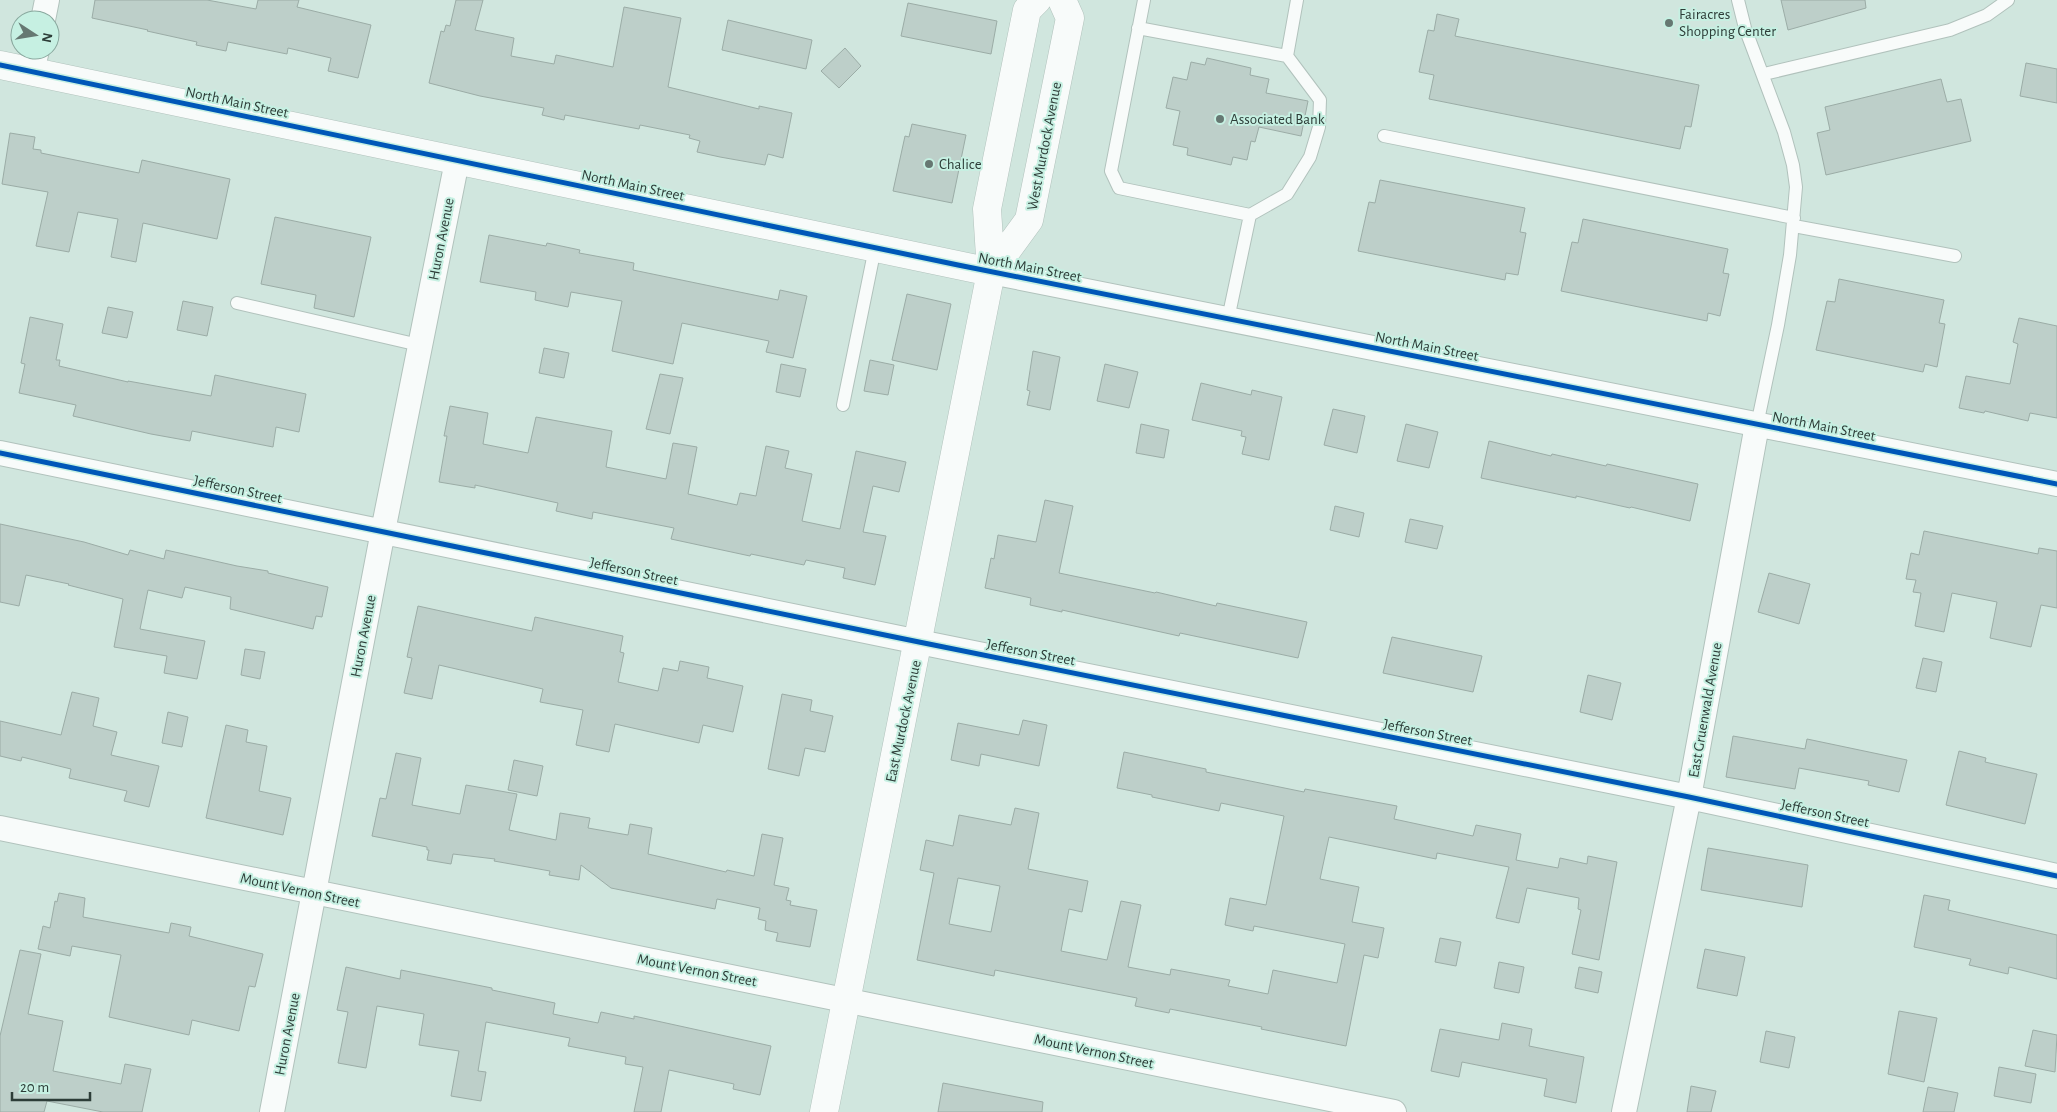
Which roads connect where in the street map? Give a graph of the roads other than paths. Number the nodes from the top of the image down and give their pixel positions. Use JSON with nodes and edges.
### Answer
{"nodes":[{"id":1,"x":1037,"y":0,"type":"edge"},
{"id":2,"x":1062,"y":0,"type":"edge"},
{"id":3,"x":1144,"y":0,"type":"edge"},
{"id":4,"x":1297,"y":0,"type":"edge"},
{"id":5,"x":1738,"y":0,"type":"edge"},
{"id":6,"x":2008,"y":0,"type":"edge"},
{"id":7,"x":1138,"y":28,"type":"junction"},
{"id":8,"x":1286,"y":56,"type":"junction"},
{"id":9,"x":34,"y":61,"type":"edge"},
{"id":10,"x":0,"y":65,"type":"edge"},
{"id":11,"x":1764,"y":74,"type":"junction"},
{"id":12,"x":1384,"y":136,"type":"dead end"},
{"id":13,"x":456,"y":161,"type":"junction"},
{"id":14,"x":1250,"y":215,"type":"junction"},
{"id":15,"x":1794,"y":222,"type":"junction"},
{"id":16,"x":875,"y":248,"type":"junction"},
{"id":17,"x":1955,"y":256,"type":"dead end"},
{"id":18,"x":991,"y":272,"type":"junction"},
{"id":19,"x":237,"y":303,"type":"dead end"},
{"id":20,"x":1228,"y":319,"type":"junction"},
{"id":21,"x":419,"y":345,"type":"junction"},
{"id":22,"x":843,"y":405,"type":"dead end"},
{"id":23,"x":1756,"y":425,"type":"junction"},
{"id":24,"x":0,"y":453,"type":"edge"},
{"id":25,"x":2057,"y":484,"type":"edge"},
{"id":26,"x":383,"y":531,"type":"junction"},
{"id":27,"x":919,"y":642,"type":"junction"},
{"id":28,"x":1689,"y":797,"type":"junction"},
{"id":29,"x":0,"y":828,"type":"edge"},
{"id":30,"x":2057,"y":876,"type":"edge"},
{"id":31,"x":313,"y":893,"type":"junction"},
{"id":32,"x":846,"y":1000,"type":"junction"},
{"id":33,"x":272,"y":1112,"type":"edge"},
{"id":34,"x":824,"y":1112,"type":"edge"},
{"id":35,"x":1394,"y":1112,"type":"edge"},
{"id":36,"x":1624,"y":1112,"type":"edge"}],
"edges":[{"from":1,"to":18,"type":"main road"},
{"from":2,"to":18,"type":"main road","name":"West Murdock Avenue"},
{"from":3,"to":7,"type":"lane"},
{"from":4,"to":8,"type":"lane"},
{"from":5,"to":11,"type":"lane"},
{"from":6,"to":11,"type":"lane"},
{"from":7,"to":8,"type":"lane"},
{"from":7,"to":14,"type":"lane"},
{"from":8,"to":14,"type":"lane"},
{"from":9,"to":10,"type":"main road","name":"North Main Street"},
{"from":9,"to":13,"type":"main road","name":"North Main Street"},
{"from":11,"to":15,"type":"lane"},
{"from":12,"to":15,"type":"lane"},
{"from":13,"to":16,"type":"main road","name":"North Main Street"},
{"from":13,"to":21,"type":"street","name":"Huron Avenue"},
{"from":14,"to":20,"type":"lane"},
{"from":15,"to":17,"type":"lane"},
{"from":15,"to":23,"type":"lane"},
{"from":16,"to":18,"type":"main road","name":"North Main Street"},
{"from":16,"to":22,"type":"lane"},
{"from":18,"to":20,"type":"street","name":"North Main Street"},
{"from":18,"to":27,"type":"main road","name":"East Murdock Avenue"},
{"from":19,"to":21,"type":"lane"},
{"from":20,"to":23,"type":"street","name":"North Main Street"},
{"from":21,"to":26,"type":"street","name":"Huron Avenue"},
{"from":23,"to":25,"type":"street","name":"North Main Street"},
{"from":23,"to":28,"type":"street","name":"East Gruenwald Avenue"},
{"from":24,"to":26,"type":"street","name":"Jefferson Street"},
{"from":26,"to":27,"type":"street","name":"Jefferson Street"},
{"from":26,"to":31,"type":"street","name":"Huron Avenue"},
{"from":27,"to":28,"type":"street","name":"Jefferson Street"},
{"from":27,"to":32,"type":"main road","name":"East Murdock Avenue"},
{"from":28,"to":30,"type":"street","name":"Jefferson Street"},
{"from":28,"to":36,"type":"street","name":"East Gruenwald Avenue"},
{"from":29,"to":31,"type":"street","name":"Mount Vernon Street"},
{"from":31,"to":32,"type":"street","name":"Mount Vernon Street"},
{"from":31,"to":33,"type":"street","name":"Huron Avenue"},
{"from":32,"to":34,"type":"main road","name":"East Murdock Avenue"},
{"from":32,"to":35,"type":"street","name":"Mount Vernon Street"}]}
